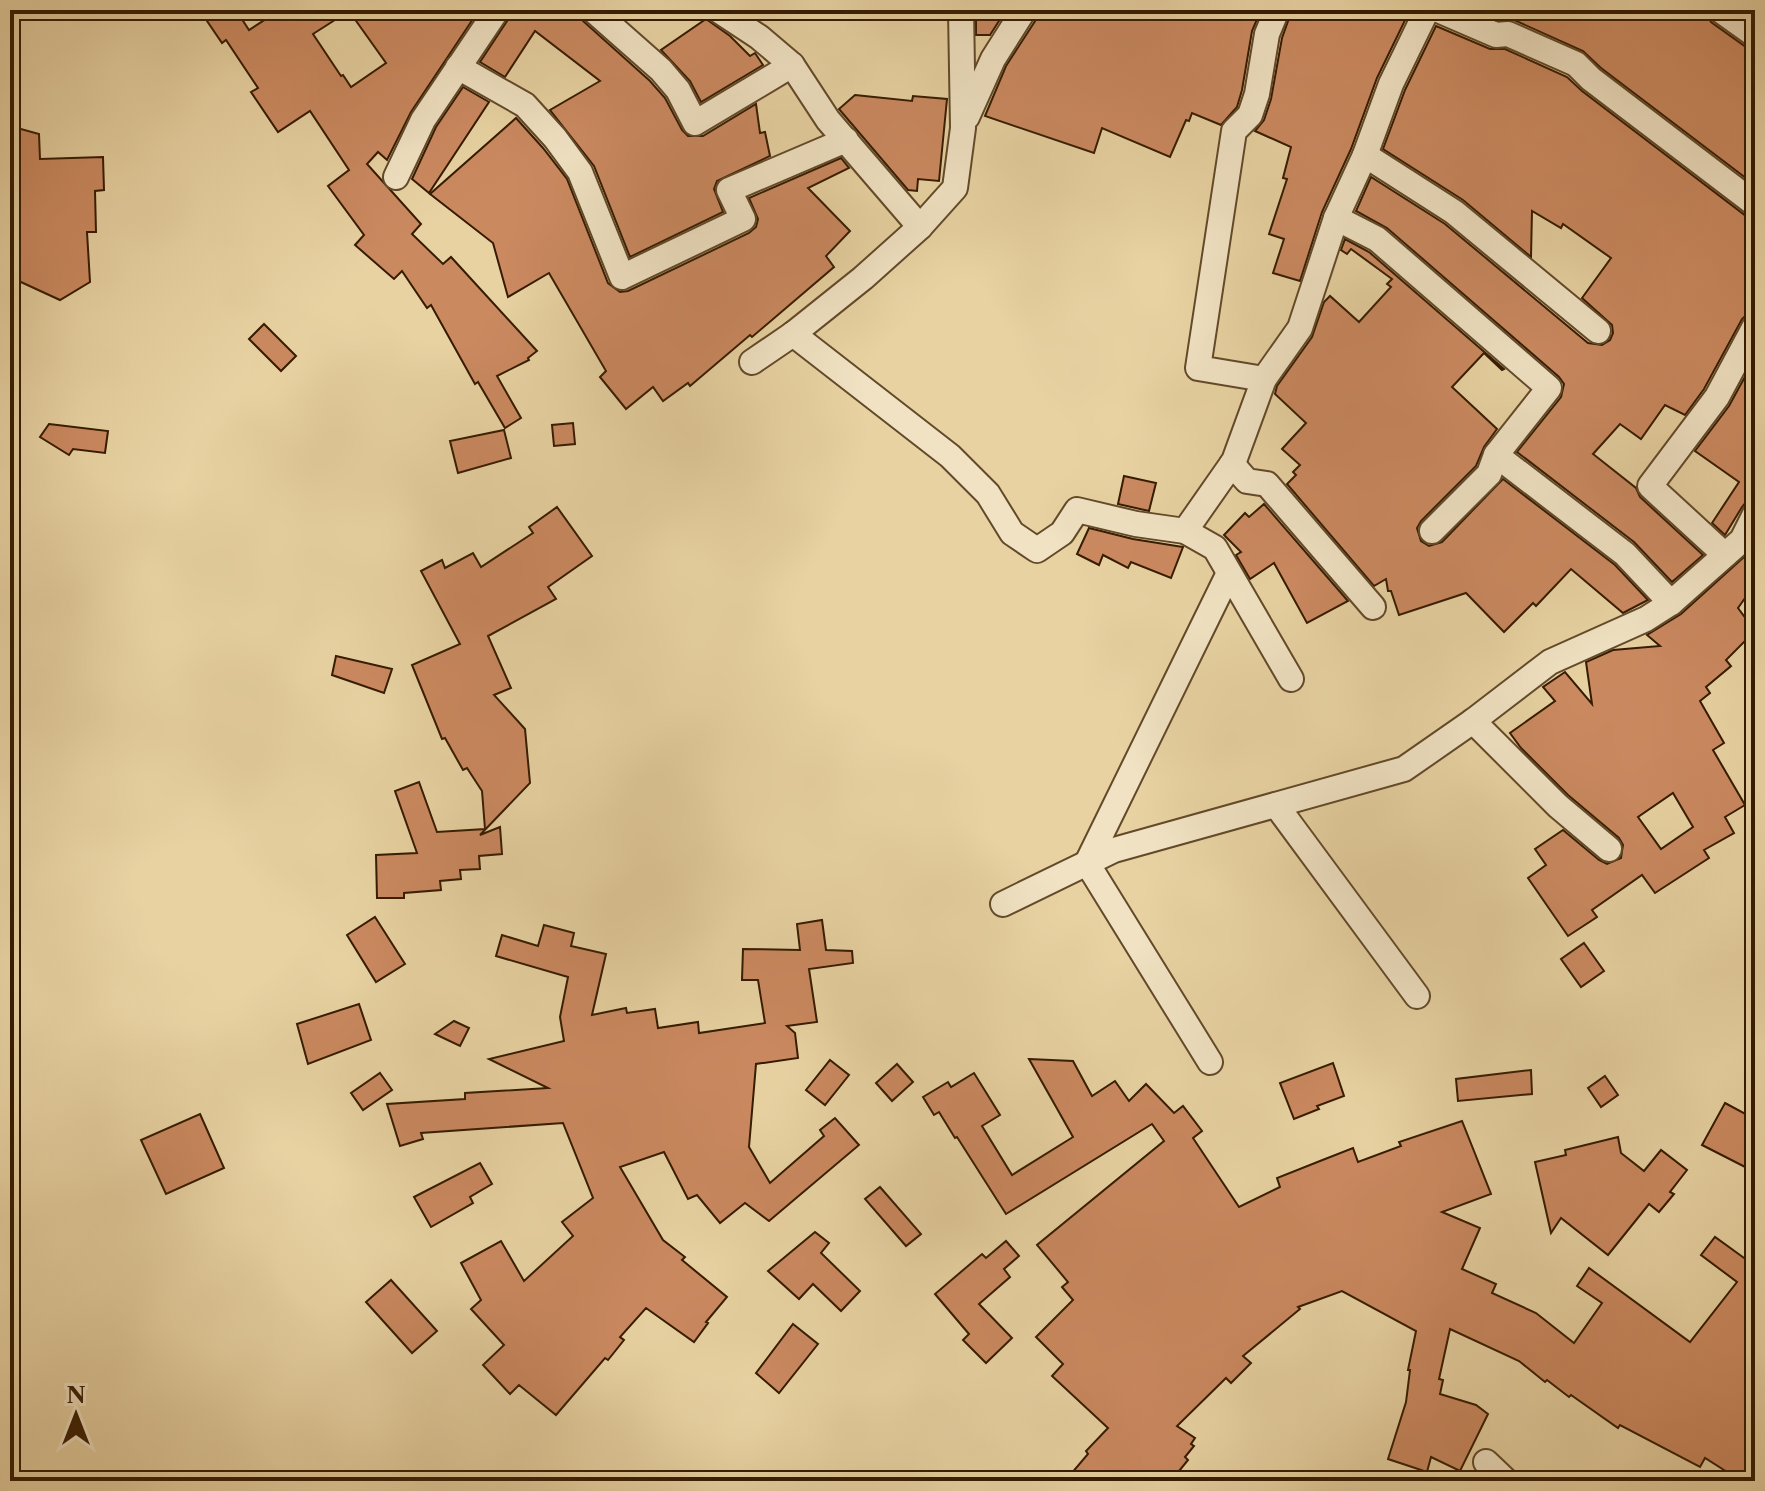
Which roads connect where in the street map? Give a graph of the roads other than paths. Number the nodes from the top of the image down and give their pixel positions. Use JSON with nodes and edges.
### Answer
{"nodes":[{"id":1,"x":497,"y":10,"type":"edge"},
{"id":2,"x":593,"y":10,"type":"edge"},
{"id":3,"x":718,"y":10,"type":"edge"},
{"id":4,"x":961,"y":10,"type":"edge"},
{"id":5,"x":1024,"y":10,"type":"edge"},
{"id":6,"x":1277,"y":10,"type":"edge"},
{"id":7,"x":1427,"y":10,"type":"edge"},
{"id":8,"x":1438,"y":10,"type":"edge"},
{"id":9,"x":1720,"y":10,"type":"edge"},
{"id":10,"x":1755,"y":35,"type":"edge"},
{"id":11,"x":792,"y":65,"type":"junction"},
{"id":12,"x":458,"y":67,"type":"junction"},
{"id":13,"x":963,"y":128,"type":"junction"},
{"id":14,"x":846,"y":140,"type":"junction"},
{"id":15,"x":1365,"y":155,"type":"junction"},
{"id":16,"x":396,"y":177,"type":"dead end"},
{"id":17,"x":1755,"y":204,"type":"edge"},
{"id":18,"x":1336,"y":218,"type":"junction"},
{"id":19,"x":920,"y":227,"type":"junction"},
{"id":20,"x":1755,"y":326,"type":"edge"},
{"id":21,"x":1598,"y":331,"type":"dead end"},
{"id":22,"x":793,"y":334,"type":"junction"},
{"id":23,"x":752,"y":362,"type":"dead end"},
{"id":24,"x":1264,"y":379,"type":"junction"},
{"id":25,"x":1496,"y":455,"type":"junction"},
{"id":26,"x":1232,"y":464,"type":"junction"},
{"id":27,"x":1755,"y":514,"type":"edge"},
{"id":28,"x":1185,"y":531,"type":"junction"},
{"id":29,"x":1432,"y":531,"type":"dead end"},
{"id":30,"x":1725,"y":555,"type":"junction"},
{"id":31,"x":1229,"y":573,"type":"junction"},
{"id":32,"x":1671,"y":603,"type":"junction"},
{"id":33,"x":1373,"y":607,"type":"dead end"},
{"id":34,"x":1291,"y":679,"type":"dead end"},
{"id":35,"x":1473,"y":721,"type":"junction"},
{"id":36,"x":1276,"y":805,"type":"junction"},
{"id":37,"x":1609,"y":849,"type":"dead end"},
{"id":38,"x":1087,"y":863,"type":"junction"},
{"id":39,"x":1003,"y":904,"type":"dead end"},
{"id":40,"x":1417,"y":996,"type":"dead end"},
{"id":41,"x":1210,"y":1062,"type":"dead end"},
{"id":42,"x":1486,"y":1462,"type":"dead end"},
{"id":43,"x":1506,"y":1481,"type":"edge"}],
"edges":[{"from":1,"to":12,"type":"street"},
{"from":2,"to":11,"type":"street"},
{"from":3,"to":11,"type":"street"},
{"from":4,"to":13,"type":"street"},
{"from":5,"to":13,"type":"street"},
{"from":6,"to":24,"type":"street"},
{"from":7,"to":15,"type":"street"},
{"from":8,"to":17,"type":"street"},
{"from":9,"to":10,"type":"street"},
{"from":11,"to":14,"type":"street"},
{"from":12,"to":14,"type":"street"},
{"from":12,"to":16,"type":"street"},
{"from":13,"to":19,"type":"street"},
{"from":14,"to":19,"type":"street"},
{"from":15,"to":18,"type":"street"},
{"from":15,"to":21,"type":"street"},
{"from":18,"to":24,"type":"street"},
{"from":18,"to":25,"type":"street"},
{"from":19,"to":22,"type":"street"},
{"from":20,"to":30,"type":"street"},
{"from":22,"to":23,"type":"street"},
{"from":22,"to":28,"type":"street"},
{"from":24,"to":26,"type":"street"},
{"from":25,"to":29,"type":"street"},
{"from":25,"to":32,"type":"street"},
{"from":26,"to":28,"type":"street"},
{"from":26,"to":33,"type":"street"},
{"from":27,"to":30,"type":"street"},
{"from":28,"to":31,"type":"street"},
{"from":30,"to":32,"type":"street"},
{"from":31,"to":34,"type":"street"},
{"from":31,"to":38,"type":"street"},
{"from":32,"to":35,"type":"street"},
{"from":35,"to":36,"type":"street"},
{"from":35,"to":37,"type":"street"},
{"from":36,"to":38,"type":"street"},
{"from":36,"to":40,"type":"street"},
{"from":38,"to":39,"type":"street"},
{"from":38,"to":41,"type":"street"},
{"from":42,"to":43,"type":"street"}]}
